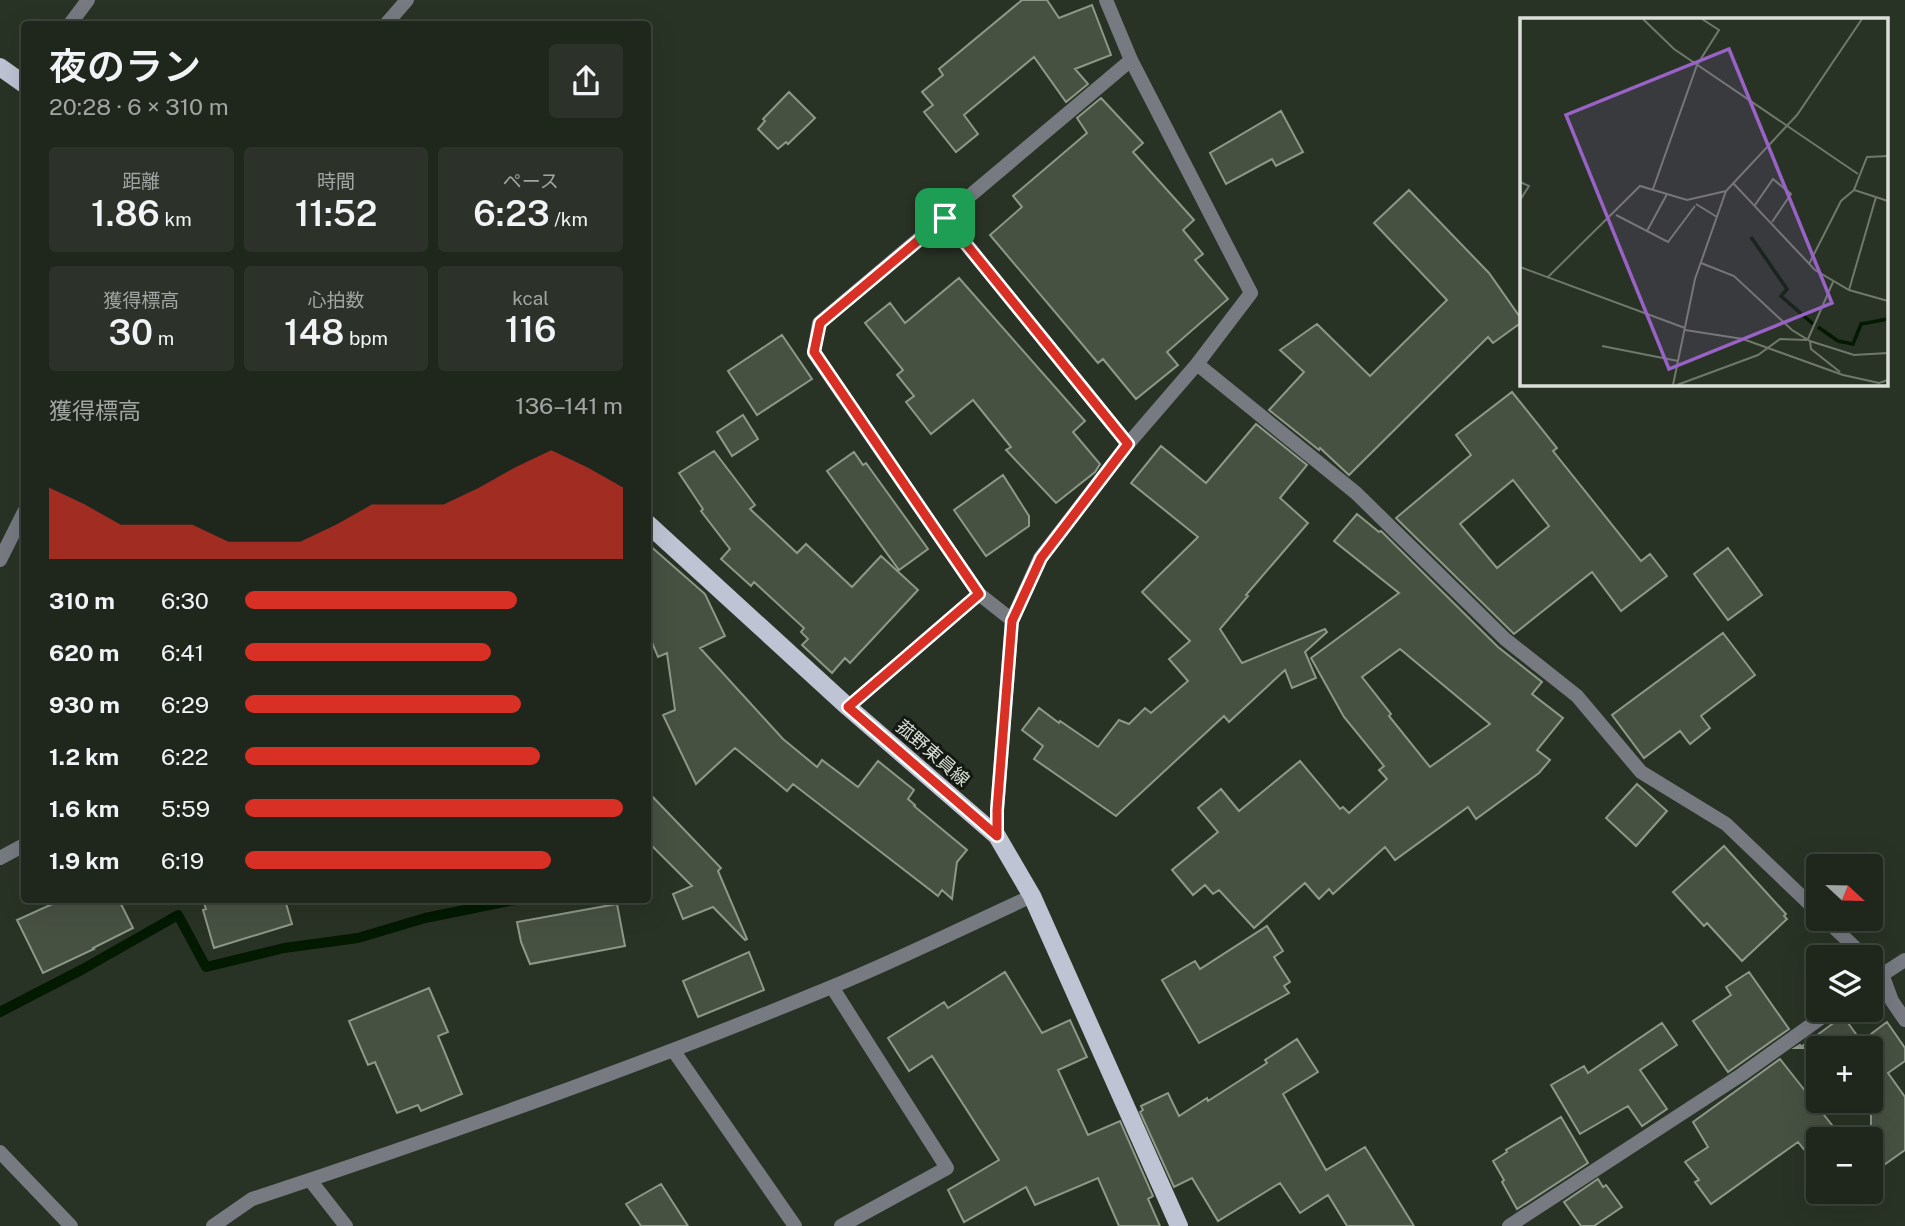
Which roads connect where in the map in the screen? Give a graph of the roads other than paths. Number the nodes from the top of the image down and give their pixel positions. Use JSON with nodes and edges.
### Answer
{"nodes":[{"id":1,"x":88,"y":0,"type":"edge"},
{"id":2,"x":407,"y":0,"type":"edge"},
{"id":3,"x":1106,"y":0,"type":"edge"},
{"id":4,"x":72,"y":21,"type":"edge"},
{"id":5,"x":389,"y":21,"type":"edge"},
{"id":6,"x":1131,"y":60,"type":"junction"},
{"id":7,"x":0,"y":67,"type":"edge"},
{"id":8,"x":21,"y":82,"type":"edge"},
{"id":9,"x":945,"y":218,"type":"junction"},
{"id":10,"x":1197,"y":363,"type":"junction"},
{"id":11,"x":1128,"y":444,"type":"junction"},
{"id":12,"x":21,"y":518,"type":"edge"},
{"id":13,"x":651,"y":527,"type":"edge"},
{"id":14,"x":0,"y":560,"type":"edge"},
{"id":15,"x":979,"y":594,"type":"junction"},
{"id":16,"x":1012,"y":621,"type":"junction"},
{"id":17,"x":848,"y":707,"type":"junction"},
{"id":18,"x":997,"y":836,"type":"junction"},
{"id":19,"x":21,"y":847,"type":"edge"},
{"id":20,"x":0,"y":858,"type":"edge"},
{"id":21,"x":1032,"y":896,"type":"junction"},
{"id":22,"x":1806,"y":900,"type":"edge"},
{"id":23,"x":1838,"y":931,"type":"edge"},
{"id":24,"x":1852,"y":945,"type":"edge"},
{"id":25,"x":1905,"y":960,"type":"edge"},
{"id":26,"x":1883,"y":974,"type":"edge"},
{"id":27,"x":832,"y":987,"type":"junction"},
{"id":28,"x":1883,"y":988,"type":"edge"},
{"id":29,"x":1905,"y":1020,"type":"edge"},
{"id":30,"x":1815,"y":1022,"type":"edge"},
{"id":31,"x":673,"y":1050,"type":"junction"},
{"id":32,"x":0,"y":1152,"type":"edge"},
{"id":33,"x":310,"y":1180,"type":"junction"},
{"id":34,"x":71,"y":1226,"type":"edge"},
{"id":35,"x":213,"y":1226,"type":"edge"},
{"id":36,"x":346,"y":1226,"type":"edge"},
{"id":37,"x":795,"y":1226,"type":"edge"},
{"id":38,"x":841,"y":1226,"type":"edge"},
{"id":39,"x":1179,"y":1226,"type":"edge"},
{"id":40,"x":1509,"y":1226,"type":"edge"}],
"edges":[{"from":1,"to":4,"type":"street"},
{"from":2,"to":5,"type":"street"},
{"from":3,"to":6,"type":"street"},
{"from":6,"to":9,"type":"street"},
{"from":6,"to":10,"type":"street"},
{"from":7,"to":8,"type":"main road"},
{"from":9,"to":11,"type":"street"},
{"from":9,"to":15,"type":"street"},
{"from":10,"to":11,"type":"street"},
{"from":10,"to":22,"type":"street"},
{"from":11,"to":16,"type":"street"},
{"from":12,"to":14,"type":"street"},
{"from":13,"to":17,"type":"main road","name":"菰野東員線"},
{"from":15,"to":16,"type":"street"},
{"from":15,"to":17,"type":"street"},
{"from":16,"to":18,"type":"street"},
{"from":17,"to":18,"type":"main road","name":"菰野東員線"},
{"from":18,"to":21,"type":"main road","name":"菰野東員線"},
{"from":19,"to":20,"type":"street"},
{"from":21,"to":27,"type":"street"},
{"from":21,"to":39,"type":"main road","name":"菰野東員線"},
{"from":23,"to":24,"type":"street"},
{"from":25,"to":26,"type":"street"},
{"from":27,"to":31,"type":"street"},
{"from":27,"to":38,"type":"street"},
{"from":28,"to":29,"type":"street"},
{"from":30,"to":40,"type":"street"},
{"from":31,"to":33,"type":"street"},
{"from":31,"to":37,"type":"street"},
{"from":32,"to":34,"type":"street"},
{"from":33,"to":35,"type":"street"},
{"from":33,"to":36,"type":"street"}]}
